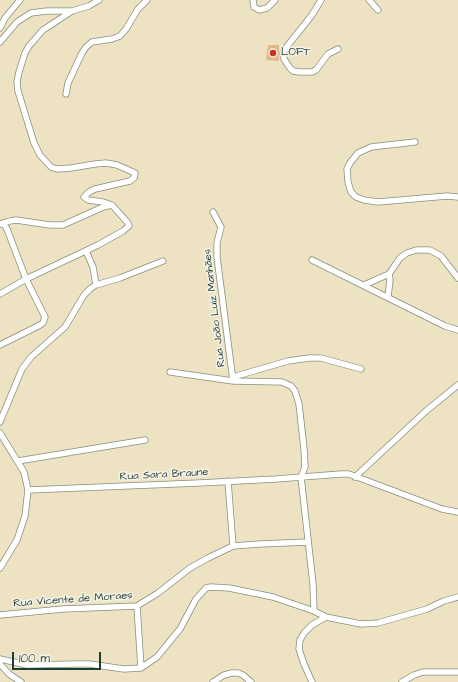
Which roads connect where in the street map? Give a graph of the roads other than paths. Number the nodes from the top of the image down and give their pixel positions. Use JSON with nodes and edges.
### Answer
{"nodes":[{"id":1,"x":20,"y":0,"type":"edge"},
{"id":2,"x":99,"y":0,"type":"edge"},
{"id":3,"x":147,"y":0,"type":"edge"},
{"id":4,"x":253,"y":0,"type":"edge"},
{"id":5,"x":275,"y":0,"type":"edge"},
{"id":6,"x":321,"y":0,"type":"edge"},
{"id":7,"x":369,"y":0,"type":"edge"},
{"id":8,"x":378,"y":10,"type":"dead end"},
{"id":9,"x":72,"y":11,"type":"junction"},
{"id":10,"x":0,"y":28,"type":"edge"},
{"id":11,"x":0,"y":42,"type":"edge"},
{"id":12,"x":338,"y":49,"type":"dead end"},
{"id":13,"x":66,"y":94,"type":"dead end"},
{"id":14,"x":415,"y":142,"type":"dead end"},
{"id":15,"x":458,"y":197,"type":"edge"},
{"id":16,"x":112,"y":205,"type":"junction"},
{"id":17,"x":213,"y":212,"type":"dead end"},
{"id":18,"x":1,"y":224,"type":"edge"},
{"id":19,"x":86,"y":251,"type":"junction"},
{"id":20,"x":312,"y":260,"type":"dead end"},
{"id":21,"x":163,"y":261,"type":"dead end"},
{"id":22,"x":389,"y":274,"type":"junction"},
{"id":23,"x":458,"y":278,"type":"edge"},
{"id":24,"x":26,"y":279,"type":"junction"},
{"id":25,"x":96,"y":285,"type":"junction"},
{"id":26,"x":364,"y":285,"type":"junction"},
{"id":27,"x":0,"y":294,"type":"edge"},
{"id":28,"x":388,"y":297,"type":"junction"},
{"id":29,"x":458,"y":330,"type":"edge"},
{"id":30,"x":0,"y":345,"type":"edge"},
{"id":31,"x":361,"y":369,"type":"dead end"},
{"id":32,"x":170,"y":372,"type":"dead end"},
{"id":33,"x":233,"y":379,"type":"junction"},
{"id":34,"x":458,"y":385,"type":"edge"},
{"id":35,"x":0,"y":422,"type":"edge"},
{"id":36,"x":0,"y":433,"type":"edge"},
{"id":37,"x":145,"y":440,"type":"dead end"},
{"id":38,"x":18,"y":461,"type":"junction"},
{"id":39,"x":301,"y":477,"type":"junction"},
{"id":40,"x":355,"y":477,"type":"junction"},
{"id":41,"x":228,"y":482,"type":"junction"},
{"id":42,"x":28,"y":490,"type":"junction"},
{"id":43,"x":458,"y":512,"type":"edge"},
{"id":44,"x":308,"y":542,"type":"junction"},
{"id":45,"x":232,"y":546,"type":"junction"},
{"id":46,"x":0,"y":568,"type":"edge"},
{"id":47,"x":458,"y":598,"type":"edge"},
{"id":48,"x":137,"y":606,"type":"junction"},
{"id":49,"x":314,"y":611,"type":"junction"},
{"id":50,"x":0,"y":615,"type":"edge"},
{"id":51,"x":326,"y":617,"type":"junction"},
{"id":52,"x":0,"y":659,"type":"edge"},
{"id":53,"x":0,"y":664,"type":"edge"},
{"id":54,"x":141,"y":668,"type":"junction"},
{"id":55,"x":458,"y":672,"type":"edge"},
{"id":56,"x":21,"y":682,"type":"edge"},
{"id":57,"x":213,"y":682,"type":"edge"},
{"id":58,"x":251,"y":682,"type":"edge"},
{"id":59,"x":312,"y":682,"type":"edge"},
{"id":60,"x":402,"y":682,"type":"edge"}],
"edges":[{"from":1,"to":10,"type":"street"},
{"from":2,"to":9,"type":"street"},
{"from":3,"to":13,"type":"street"},
{"from":4,"to":5,"type":"street"},
{"from":6,"to":12,"type":"street"},
{"from":7,"to":8,"type":"street"},
{"from":9,"to":11,"type":"street"},
{"from":9,"to":16,"type":"street"},
{"from":14,"to":15,"type":"street"},
{"from":16,"to":18,"type":"street"},
{"from":16,"to":19,"type":"street"},
{"from":17,"to":33,"type":"street","name":"Rua João Luiz Manhães"},
{"from":18,"to":24,"type":"street"},
{"from":19,"to":24,"type":"street"},
{"from":19,"to":25,"type":"street"},
{"from":20,"to":26,"type":"street"},
{"from":21,"to":25,"type":"street"},
{"from":22,"to":23,"type":"street"},
{"from":22,"to":26,"type":"street"},
{"from":22,"to":28,"type":"street"},
{"from":24,"to":27,"type":"street"},
{"from":24,"to":30,"type":"street"},
{"from":25,"to":35,"type":"street"},
{"from":26,"to":28,"type":"street"},
{"from":28,"to":29,"type":"street"},
{"from":31,"to":33,"type":"street"},
{"from":32,"to":33,"type":"street"},
{"from":33,"to":39,"type":"street"},
{"from":34,"to":40,"type":"street"},
{"from":36,"to":38,"type":"street"},
{"from":37,"to":38,"type":"street"},
{"from":38,"to":42,"type":"street"},
{"from":39,"to":40,"type":"street","name":"Rua Sara Braune"},
{"from":39,"to":41,"type":"street","name":"Rua Sara Braune"},
{"from":39,"to":44,"type":"street"},
{"from":40,"to":43,"type":"street","name":"Rua Sara Braune"},
{"from":41,"to":42,"type":"street","name":"Rua Sara Braune"},
{"from":41,"to":45,"type":"street"},
{"from":42,"to":46,"type":"street"},
{"from":44,"to":45,"type":"street"},
{"from":44,"to":49,"type":"street"},
{"from":45,"to":48,"type":"street","name":"Rua Vicente de Moraes"},
{"from":47,"to":51,"type":"street"},
{"from":48,"to":50,"type":"street","name":"Rua Vicente de Moraes"},
{"from":48,"to":54,"type":"street"},
{"from":49,"to":51,"type":"street"},
{"from":49,"to":54,"type":"street"},
{"from":51,"to":59,"type":"street"},
{"from":52,"to":54,"type":"street"},
{"from":53,"to":56,"type":"street"},
{"from":55,"to":60,"type":"street"},
{"from":57,"to":58,"type":"street"}]}
